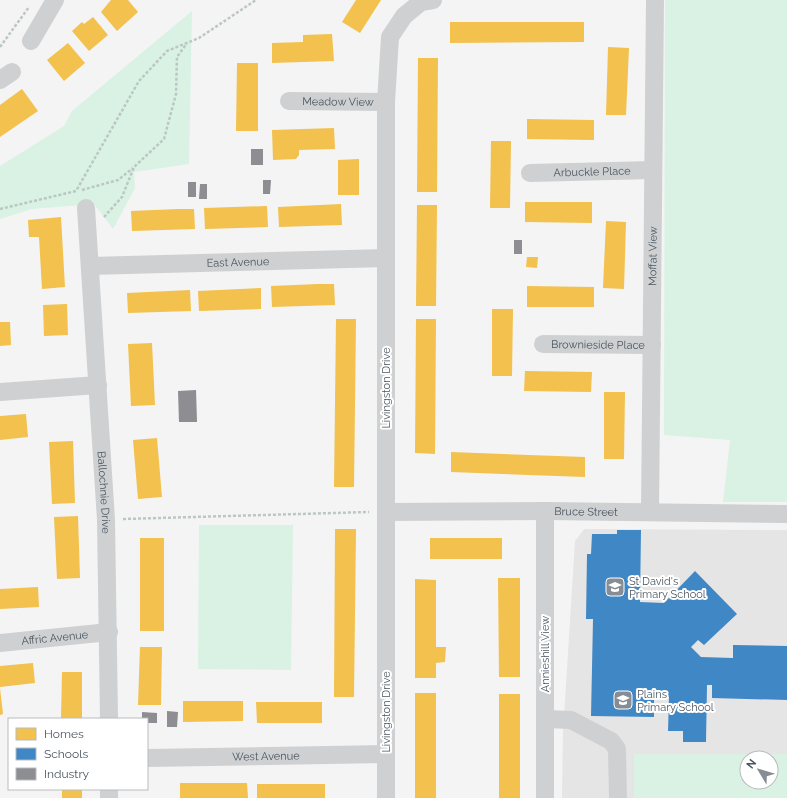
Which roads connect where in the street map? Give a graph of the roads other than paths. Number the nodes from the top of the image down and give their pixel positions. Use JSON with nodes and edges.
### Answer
{"nodes":[{"id":1,"x":55,"y":0,"type":"edge"},
{"id":2,"x":433,"y":0,"type":"edge"},
{"id":3,"x":655,"y":0,"type":"edge"},
{"id":4,"x":31,"y":41,"type":"dead end"},
{"id":5,"x":289,"y":101,"type":"dead end"},
{"id":6,"x":386,"y":102,"type":"junction"},
{"id":7,"x":653,"y":170,"type":"junction"},
{"id":8,"x":530,"y":173,"type":"dead end"},
{"id":9,"x":86,"y":208,"type":"dead end"},
{"id":10,"x":386,"y":258,"type":"junction"},
{"id":11,"x":90,"y":266,"type":"junction"},
{"id":12,"x":543,"y":344,"type":"dead end"},
{"id":13,"x":652,"y":345,"type":"junction"},
{"id":14,"x":98,"y":385,"type":"junction"},
{"id":15,"x":0,"y":392,"type":"edge"},
{"id":16,"x":545,"y":510,"type":"junction"},
{"id":17,"x":386,"y":512,"type":"junction"},
{"id":18,"x":650,"y":512,"type":"junction"},
{"id":19,"x":787,"y":514,"type":"edge"},
{"id":20,"x":109,"y":632,"type":"junction"},
{"id":21,"x":0,"y":643,"type":"edge"},
{"id":22,"x":109,"y":718,"type":"edge"},
{"id":23,"x":545,"y":720,"type":"junction"},
{"id":24,"x":386,"y":754,"type":"junction"},
{"id":25,"x":148,"y":758,"type":"edge"},
{"id":26,"x":386,"y":798,"type":"edge"},
{"id":27,"x":545,"y":798,"type":"edge"},
{"id":28,"x":618,"y":798,"type":"edge"}],
"edges":[{"from":1,"to":4,"type":"street"},
{"from":2,"to":6,"type":"street","name":"Livingston Drive"},
{"from":3,"to":7,"type":"street","name":"Moffat View"},
{"from":5,"to":6,"type":"street","name":"Meadow View"},
{"from":6,"to":10,"type":"street","name":"Livingston Drive"},
{"from":7,"to":8,"type":"street","name":"Arbuckle Place"},
{"from":7,"to":13,"type":"street","name":"Moffat View"},
{"from":9,"to":11,"type":"street","name":"Ballochnie Drive"},
{"from":10,"to":11,"type":"street","name":"East Avenue"},
{"from":10,"to":17,"type":"street","name":"Livingston Drive"},
{"from":11,"to":14,"type":"street","name":"Ballochnie Drive"},
{"from":12,"to":13,"type":"street","name":"Brownieside Place"},
{"from":13,"to":18,"type":"street","name":"Moffat View"},
{"from":14,"to":15,"type":"street"},
{"from":14,"to":20,"type":"street","name":"Ballochnie Drive"},
{"from":16,"to":17,"type":"street","name":"Bruce Street"},
{"from":16,"to":18,"type":"street","name":"Bruce Street"},
{"from":16,"to":23,"type":"street","name":"Annieshill View"},
{"from":17,"to":24,"type":"street","name":"Livingston Drive"},
{"from":18,"to":19,"type":"street","name":"Bruce Street"},
{"from":20,"to":21,"type":"street","name":"Affric Avenue"},
{"from":20,"to":22,"type":"street","name":"Ballochnie Drive"},
{"from":23,"to":27,"type":"street","name":"Annieshill View"},
{"from":23,"to":28,"type":"street"},
{"from":24,"to":25,"type":"street","name":"West Avenue"},
{"from":24,"to":26,"type":"street","name":"Livingston Drive"}]}
